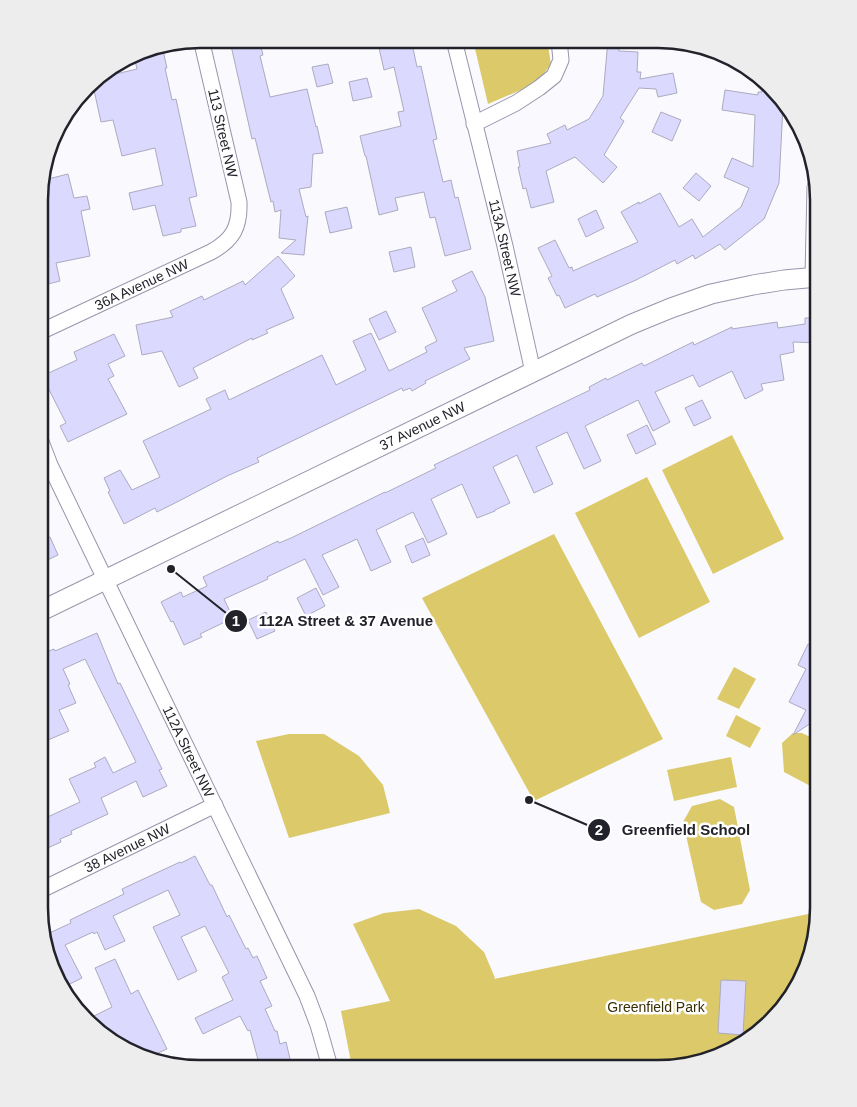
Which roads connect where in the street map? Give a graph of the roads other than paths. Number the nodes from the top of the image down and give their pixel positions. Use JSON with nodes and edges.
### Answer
{"nodes":[{"id":1,"x":203,"y":48,"type":"edge"},
{"id":2,"x":456,"y":48,"type":"edge"},
{"id":3,"x":560,"y":48,"type":"edge"},
{"id":4,"x":474,"y":124,"type":"junction"},
{"id":5,"x":236,"y":228,"type":"joint"},
{"id":6,"x":810,"y":278,"type":"edge"},
{"id":7,"x":47,"y":329,"type":"edge"},
{"id":8,"x":533,"y":372,"type":"junction"},
{"id":9,"x":47,"y":457,"type":"edge"},
{"id":10,"x":105,"y":580,"type":"junction"},
{"id":11,"x":47,"y":608,"type":"edge"},
{"id":12,"x":215,"y":805,"type":"junction"},
{"id":13,"x":47,"y":887,"type":"edge"},
{"id":14,"x":328,"y":1060,"type":"edge"}],
"edges":[{"from":1,"to":5,"type":"street","name":"113 Street NW"},
{"from":2,"to":4,"type":"street","name":"113A Street NW"},
{"from":3,"to":4,"type":"street"},
{"from":4,"to":8,"type":"street","name":"113A Street NW"},
{"from":5,"to":7,"type":"street","name":"36A Avenue NW"},
{"from":6,"to":8,"type":"street","name":"37 Avenue NW"},
{"from":8,"to":10,"type":"street","name":"37 Avenue NW"},
{"from":9,"to":10,"type":"street","name":"112A Street NW"},
{"from":10,"to":11,"type":"street","name":"37 Avenue NW"},
{"from":10,"to":12,"type":"street","name":"112A Street NW"},
{"from":12,"to":13,"type":"street","name":"38 Avenue NW"},
{"from":12,"to":14,"type":"street","name":"112A Street NW"}]}
